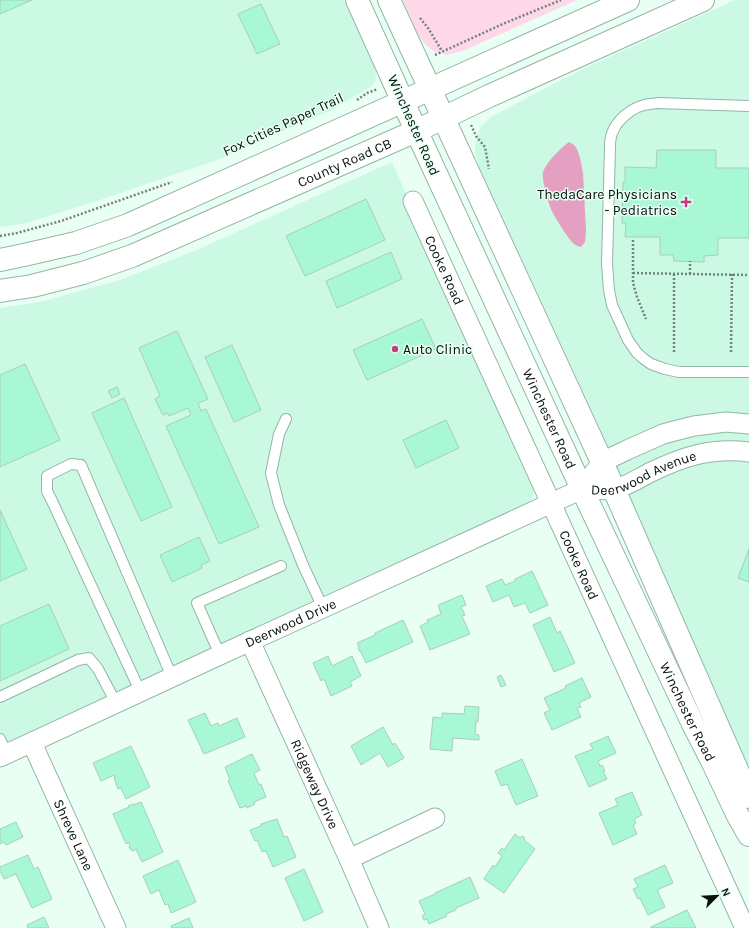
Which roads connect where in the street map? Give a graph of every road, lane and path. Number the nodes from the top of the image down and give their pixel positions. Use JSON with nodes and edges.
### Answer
{"nodes":[{"id":1,"x":356,"y":0,"type":"edge"},
{"id":2,"x":389,"y":0,"type":"edge"},
{"id":3,"x":561,"y":0,"type":"edge"},
{"id":4,"x":628,"y":0,"type":"edge"},
{"id":5,"x":703,"y":0,"type":"edge"},
{"id":6,"x":417,"y":13,"type":"dead end"},
{"id":7,"x":442,"y":51,"type":"junction"},
{"id":8,"x":419,"y":68,"type":"junction"},
{"id":9,"x":394,"y":81,"type":"junction"},
{"id":10,"x":430,"y":89,"type":"junction"},
{"id":11,"x":403,"y":102,"type":"junction"},
{"id":12,"x":352,"y":103,"type":"dead end"},
{"id":13,"x":749,"y":106,"type":"edge"},
{"id":14,"x":443,"y":118,"type":"junction"},
{"id":15,"x":416,"y":131,"type":"junction"},
{"id":16,"x":172,"y":182,"type":"dead end"},
{"id":17,"x":413,"y":201,"type":"dead end"},
{"id":18,"x":0,"y":236,"type":"edge"},
{"id":19,"x":634,"y":240,"type":"dead end"},
{"id":20,"x":0,"y":260,"type":"edge"},
{"id":21,"x":690,"y":261,"type":"dead end"},
{"id":22,"x":633,"y":273,"type":"junction"},
{"id":23,"x":674,"y":274,"type":"junction"},
{"id":24,"x":690,"y":274,"type":"junction"},
{"id":25,"x":732,"y":274,"type":"junction"},
{"id":26,"x":749,"y":275,"type":"edge"},
{"id":27,"x":0,"y":292,"type":"edge"},
{"id":28,"x":646,"y":318,"type":"dead end"},
{"id":29,"x":674,"y":352,"type":"dead end"},
{"id":30,"x":731,"y":352,"type":"dead end"},
{"id":31,"x":749,"y":372,"type":"edge"},
{"id":32,"x":286,"y":419,"type":"dead end"},
{"id":33,"x":749,"y":424,"type":"edge"},
{"id":34,"x":749,"y":452,"type":"edge"},
{"id":35,"x":602,"y":462,"type":"junction"},
{"id":36,"x":582,"y":489,"type":"junction"},
{"id":37,"x":614,"y":490,"type":"junction"},
{"id":38,"x":551,"y":503,"type":"junction"},
{"id":39,"x":281,"y":566,"type":"dead end"},
{"id":40,"x":323,"y":608,"type":"junction"},
{"id":41,"x":250,"y":641,"type":"junction"},
{"id":42,"x":220,"y":654,"type":"junction"},
{"id":43,"x":172,"y":677,"type":"junction"},
{"id":44,"x":140,"y":692,"type":"junction"},
{"id":45,"x":0,"y":697,"type":"edge"},
{"id":46,"x":116,"y":703,"type":"junction"},
{"id":47,"x":32,"y":742,"type":"junction"},
{"id":48,"x":2,"y":750,"type":"edge"},
{"id":49,"x":749,"y":797,"type":"edge"},
{"id":50,"x":435,"y":818,"type":"dead end"},
{"id":51,"x":749,"y":835,"type":"edge"},
{"id":52,"x":349,"y":859,"type":"junction"},
{"id":53,"x":116,"y":928,"type":"edge"},
{"id":54,"x":379,"y":928,"type":"edge"},
{"id":55,"x":745,"y":928,"type":"edge"}],
"edges":[{"from":1,"to":9,"type":"main road","name":"Winchester Road"},
{"from":2,"to":8,"type":"main road","name":"Winchester Road"},
{"from":3,"to":7,"type":"path"},
{"from":4,"to":10,"type":"main road"},
{"from":5,"to":14,"type":"main road","name":"County Road CB"},
{"from":6,"to":7,"type":"path"},
{"from":7,"to":8,"type":"path"},
{"from":8,"to":10,"type":"main road","name":"Winchester Road"},
{"from":9,"to":11,"type":"main road","name":"Winchester Road"},
{"from":9,"to":12,"type":"path","name":"Fox Cities Paper Trail"},
{"from":10,"to":11,"type":"main road"},
{"from":10,"to":14,"type":"main road","name":"Winchester Road"},
{"from":11,"to":15,"type":"main road","name":"Winchester Road"},
{"from":11,"to":20,"type":"main road"},
{"from":13,"to":31,"type":"lane"},
{"from":14,"to":15,"type":"main road","name":"County Road CB"},
{"from":14,"to":35,"type":"main road","name":"Winchester Road"},
{"from":15,"to":27,"type":"main road","name":"County Road CB"},
{"from":15,"to":36,"type":"main road","name":"Winchester Road"},
{"from":16,"to":18,"type":"path"},
{"from":17,"to":38,"type":"street","name":"Cooke Road"},
{"from":19,"to":22,"type":"path"},
{"from":21,"to":24,"type":"path"},
{"from":22,"to":23,"type":"path"},
{"from":22,"to":28,"type":"path"},
{"from":23,"to":24,"type":"path"},
{"from":23,"to":29,"type":"path"},
{"from":24,"to":25,"type":"path"},
{"from":25,"to":26,"type":"path"},
{"from":25,"to":30,"type":"path"},
{"from":32,"to":40,"type":"lane"},
{"from":33,"to":35,"type":"street","name":"Deerwood Avenue"},
{"from":34,"to":37,"type":"street","name":"Deerwood Avenue"},
{"from":35,"to":36,"type":"street","name":"Deerwood Avenue"},
{"from":35,"to":37,"type":"main road","name":"Winchester Road"},
{"from":36,"to":37,"type":"street","name":"Deerwood Avenue"},
{"from":36,"to":38,"type":"street","name":"Deerwood Drive"},
{"from":36,"to":51,"type":"main road","name":"Winchester Road"},
{"from":37,"to":49,"type":"main road","name":"Winchester Road"},
{"from":38,"to":40,"type":"street","name":"Deerwood Drive"},
{"from":38,"to":55,"type":"street","name":"Cooke Road"},
{"from":39,"to":42,"type":"lane"},
{"from":40,"to":41,"type":"street","name":"Deerwood Drive"},
{"from":41,"to":42,"type":"street","name":"Deerwood Drive"},
{"from":41,"to":52,"type":"street","name":"Ridgeway Drive"},
{"from":42,"to":43,"type":"street","name":"Deerwood Drive"},
{"from":43,"to":44,"type":"street","name":"Deerwood Drive"},
{"from":43,"to":44,"type":"lane"},
{"from":44,"to":46,"type":"street","name":"Deerwood Drive"},
{"from":45,"to":46,"type":"lane"},
{"from":46,"to":47,"type":"street","name":"Deerwood Drive"},
{"from":47,"to":48,"type":"street","name":"Deerwood Drive"},
{"from":47,"to":53,"type":"street","name":"Shreve Lane"},
{"from":50,"to":52,"type":"street"},
{"from":52,"to":54,"type":"street","name":"Ridgeway Drive"}]}
